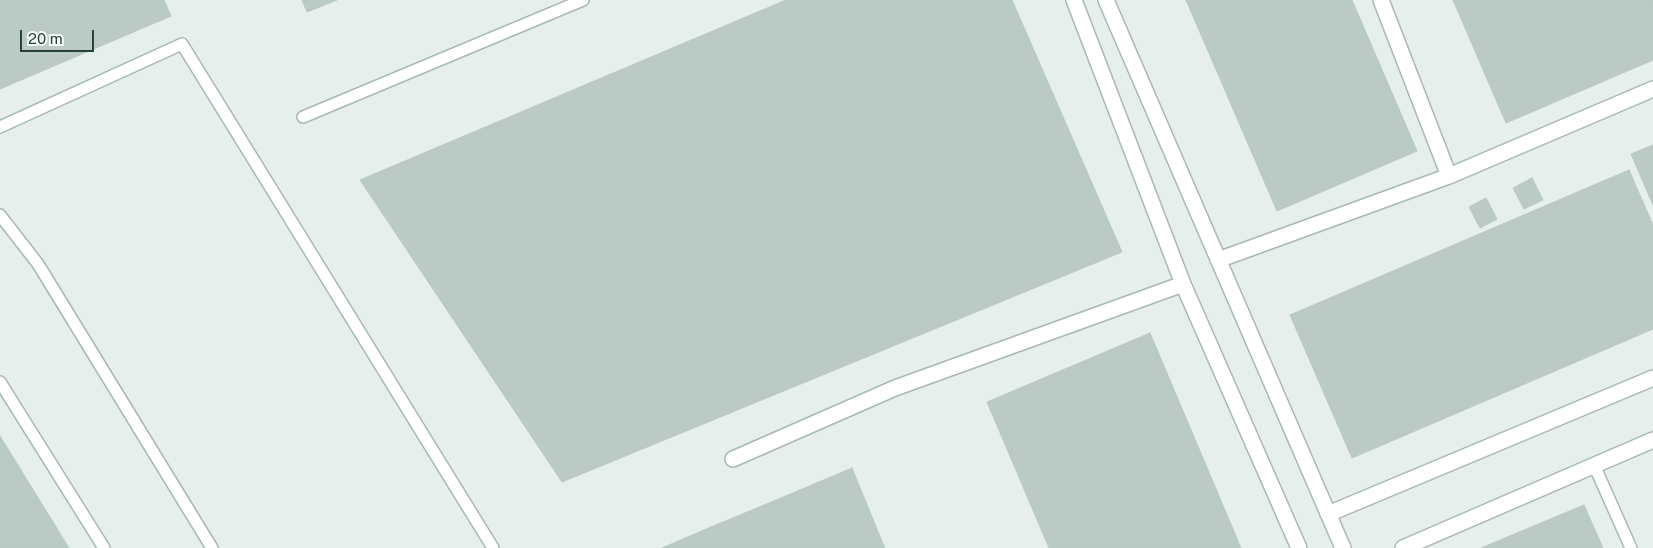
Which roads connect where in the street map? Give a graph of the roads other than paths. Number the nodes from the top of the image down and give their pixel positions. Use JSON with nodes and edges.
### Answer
{"nodes":[{"id":1,"x":583,"y":0,"type":"edge"},
{"id":2,"x":1074,"y":0,"type":"edge"},
{"id":3,"x":1106,"y":0,"type":"edge"},
{"id":4,"x":1380,"y":0,"type":"edge"},
{"id":5,"x":1653,"y":89,"type":"edge"},
{"id":6,"x":302,"y":117,"type":"dead end"},
{"id":7,"x":0,"y":126,"type":"edge"},
{"id":8,"x":1449,"y":176,"type":"junction"},
{"id":9,"x":0,"y":215,"type":"edge"},
{"id":10,"x":1218,"y":260,"type":"junction"},
{"id":11,"x":1183,"y":284,"type":"junction"},
{"id":12,"x":1653,"y":378,"type":"edge"},
{"id":13,"x":0,"y":382,"type":"edge"},
{"id":14,"x":1653,"y":440,"type":"edge"},
{"id":15,"x":733,"y":459,"type":"dead end"},
{"id":16,"x":1594,"y":465,"type":"junction"},
{"id":17,"x":1328,"y":514,"type":"junction"},
{"id":18,"x":104,"y":548,"type":"edge"},
{"id":19,"x":212,"y":548,"type":"edge"},
{"id":20,"x":493,"y":548,"type":"edge"},
{"id":21,"x":1299,"y":548,"type":"edge"},
{"id":22,"x":1343,"y":548,"type":"edge"},
{"id":23,"x":1403,"y":548,"type":"edge"},
{"id":24,"x":1631,"y":548,"type":"edge"}],
"edges":[{"from":1,"to":6,"type":"lane"},
{"from":2,"to":11,"type":"street"},
{"from":3,"to":10,"type":"street"},
{"from":4,"to":8,"type":"street"},
{"from":5,"to":8,"type":"street"},
{"from":7,"to":20,"type":"lane"},
{"from":8,"to":10,"type":"street"},
{"from":9,"to":19,"type":"lane"},
{"from":10,"to":17,"type":"street"},
{"from":11,"to":15,"type":"street"},
{"from":11,"to":21,"type":"street"},
{"from":12,"to":17,"type":"street"},
{"from":13,"to":18,"type":"lane"},
{"from":14,"to":16,"type":"street"},
{"from":16,"to":23,"type":"street"},
{"from":16,"to":24,"type":"lane"},
{"from":17,"to":22,"type":"street"}]}
